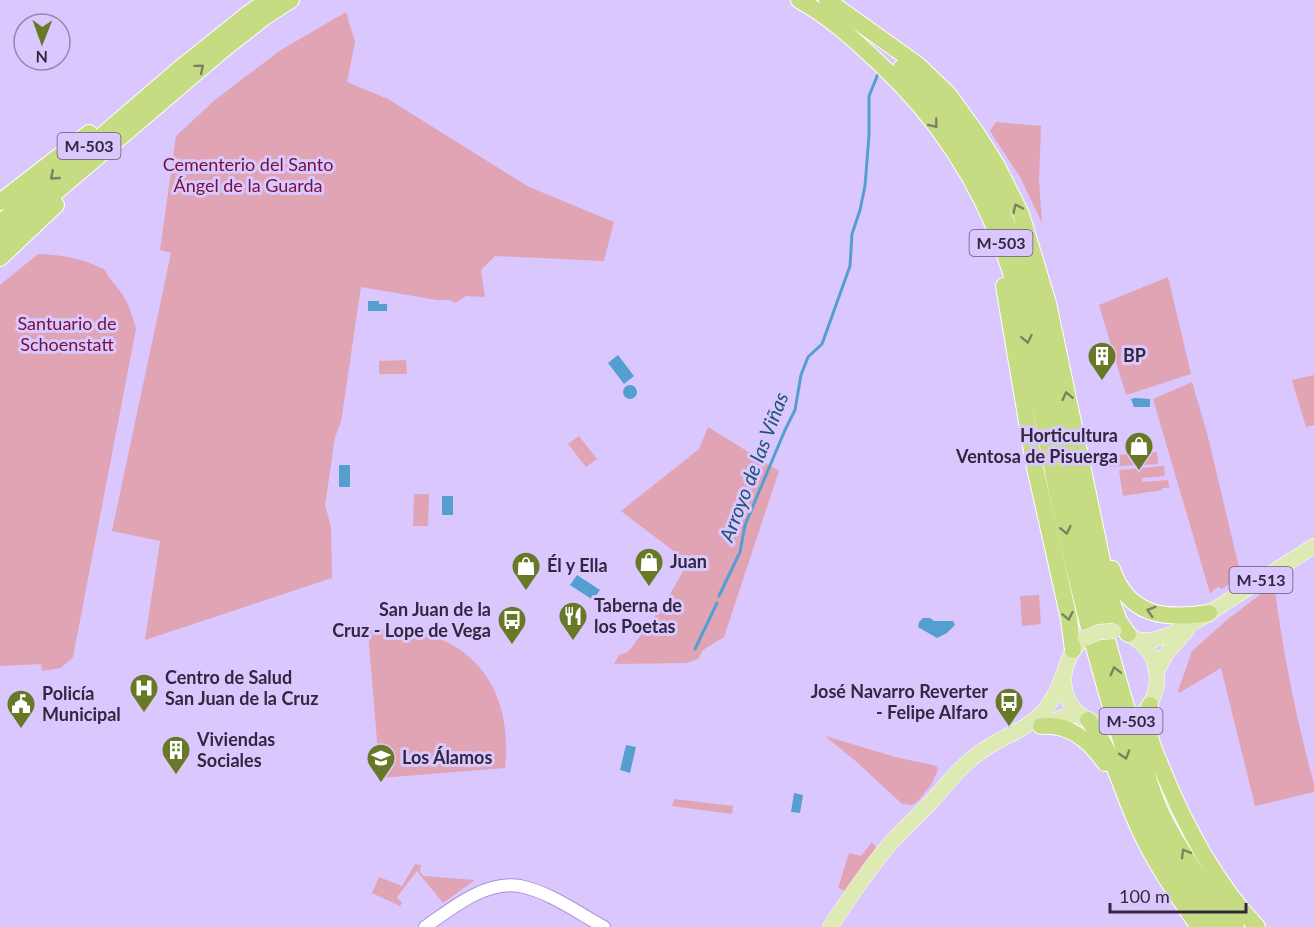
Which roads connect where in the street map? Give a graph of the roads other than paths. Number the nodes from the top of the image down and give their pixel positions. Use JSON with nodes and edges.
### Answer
{"nodes":[{"id":1,"x":268,"y":0,"type":"edge"},
{"id":2,"x":291,"y":0,"type":"edge"},
{"id":3,"x":799,"y":0,"type":"edge"},
{"id":4,"x":820,"y":0,"type":"edge"},
{"id":5,"x":827,"y":0,"type":"edge"},
{"id":6,"x":178,"y":70,"type":"junction"},
{"id":7,"x":156,"y":106,"type":"junction"},
{"id":8,"x":966,"y":172,"type":"junction"},
{"id":9,"x":0,"y":202,"type":"edge"},
{"id":10,"x":0,"y":223,"type":"edge"},
{"id":11,"x":0,"y":240,"type":"edge"},
{"id":12,"x":0,"y":258,"type":"edge"},
{"id":13,"x":1076,"y":437,"type":"junction"},
{"id":14,"x":1314,"y":546,"type":"edge"},
{"id":15,"x":1204,"y":616,"type":"junction"},
{"id":16,"x":1126,"y":635,"type":"junction"},
{"id":17,"x":1073,"y":650,"type":"junction"},
{"id":18,"x":1157,"y":671,"type":"junction"},
{"id":19,"x":1064,"y":675,"type":"junction"},
{"id":20,"x":1150,"y":705,"type":"junction"},
{"id":21,"x":1084,"y":717,"type":"junction"},
{"id":22,"x":1041,"y":726,"type":"junction"},
{"id":23,"x":933,"y":799,"type":"junction"},
{"id":24,"x":1136,"y":823,"type":"junction"},
{"id":25,"x":424,"y":927,"type":"edge"},
{"id":26,"x":603,"y":927,"type":"edge"},
{"id":27,"x":830,"y":927,"type":"edge"},
{"id":28,"x":1199,"y":927,"type":"edge"},
{"id":29,"x":1218,"y":927,"type":"edge"},
{"id":30,"x":1236,"y":927,"type":"edge"},
{"id":31,"x":1257,"y":927,"type":"edge"}],
"edges":[{"from":1,"to":6,"type":"highway","number":"M-503"},
{"from":7,"to":2,"type":"highway","number":"M-503","one_way":true},
{"from":3,"to":8,"type":"highway","number":"M-503","one_way":true},
{"from":30,"to":4,"type":"highway","number":"M-503","one_way":true},
{"from":13,"to":5,"type":"highway","one_way":true},
{"from":6,"to":9,"type":"highway","number":"M-503"},
{"from":6,"to":10,"type":"highway","number":"M-503","one_way":true},
{"from":7,"to":11,"type":"highway","number":"M-503"},
{"from":7,"to":12,"type":"highway","number":"M-503"},
{"from":8,"to":17,"type":"highway","one_way":true},
{"from":8,"to":29,"type":"highway","number":"M-503","one_way":true},
{"from":15,"to":13,"type":"highway","one_way":true},
{"from":13,"to":16,"type":"highway"},
{"from":14,"to":15,"type":"main road","number":"M-513"},
{"from":15,"to":16,"type":"main road","number":"M-513"},
{"from":15,"to":18,"type":"main road","number":"M-513"},
{"from":16,"to":17,"type":"main road","bridge":true},
{"from":16,"to":18,"type":"main road"},
{"from":17,"to":19,"type":"main road"},
{"from":18,"to":20,"type":"main road"},
{"from":19,"to":21,"type":"main road"},
{"from":19,"to":23,"type":"main road"},
{"from":20,"to":21,"type":"main road","bridge":true},
{"from":20,"to":31,"type":"highway"},
{"from":21,"to":22,"type":"main road"},
{"from":21,"to":24,"type":"highway"},
{"from":22,"to":23,"type":"main road"},
{"from":22,"to":24,"type":"highway"},
{"from":23,"to":27,"type":"main road"},
{"from":24,"to":28,"type":"highway"},
{"from":25,"to":26,"type":"street"}]}
